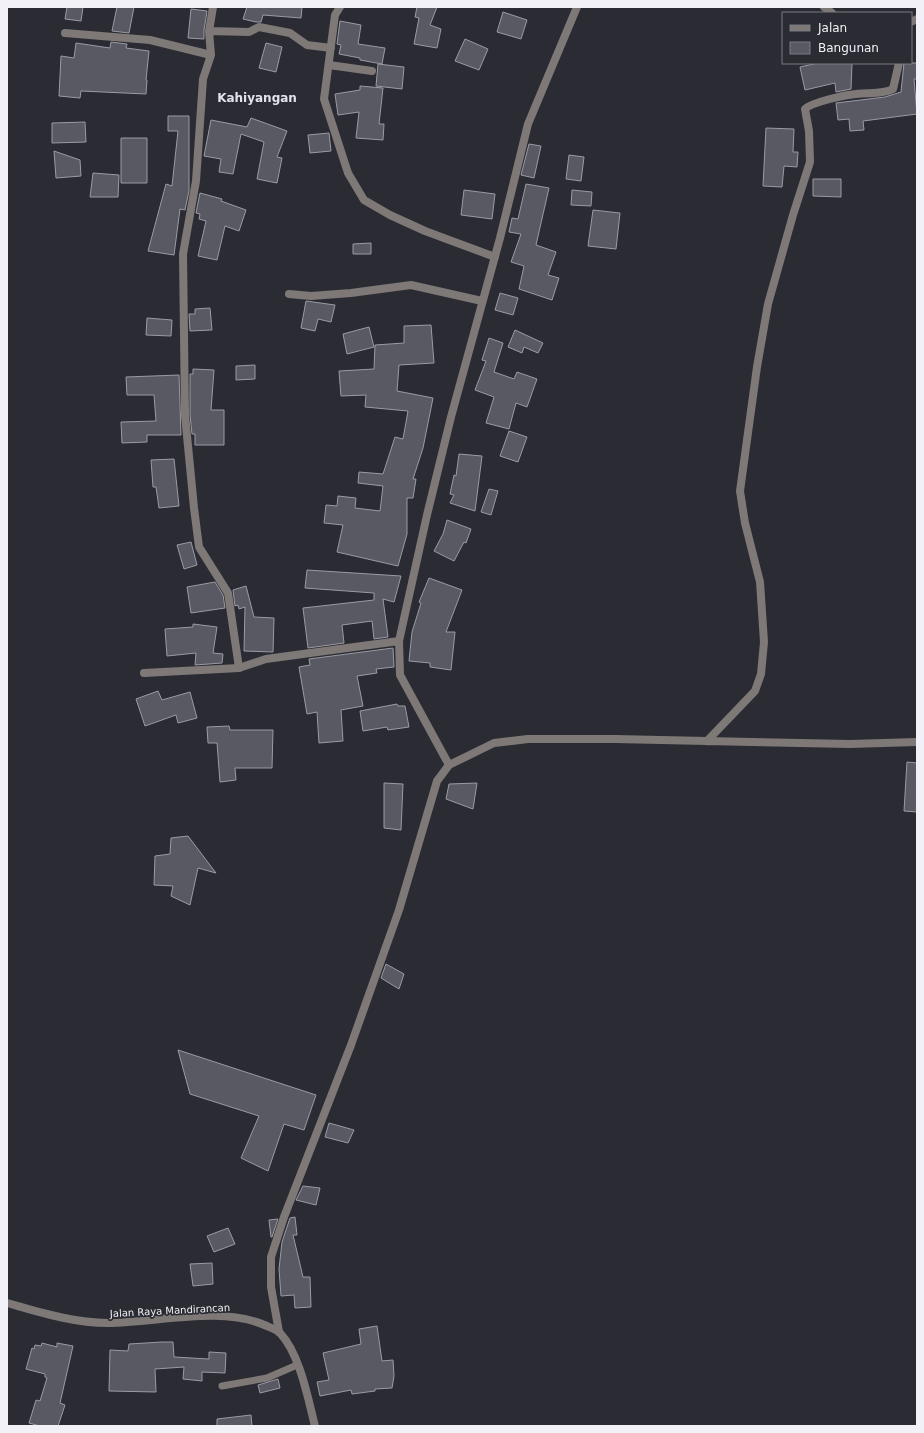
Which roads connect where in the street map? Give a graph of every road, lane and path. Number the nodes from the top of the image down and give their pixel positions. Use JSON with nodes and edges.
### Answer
{"nodes":[{"id":1,"x":213,"y":7,"type":"edge"},
{"id":2,"x":340,"y":7,"type":"edge"},
{"id":3,"x":577,"y":7,"type":"edge"},
{"id":4,"x":209,"y":31,"type":"junction"},
{"id":5,"x":65,"y":33,"type":"dead end"},
{"id":6,"x":331,"y":48,"type":"junction"},
{"id":7,"x":211,"y":55,"type":"junction"},
{"id":8,"x":899,"y":64,"type":"edge"},
{"id":9,"x":329,"y":65,"type":"junction"},
{"id":10,"x":372,"y":71,"type":"dead end"},
{"id":11,"x":495,"y":257,"type":"junction"},
{"id":12,"x":289,"y":294,"type":"dead end"},
{"id":13,"x":482,"y":301,"type":"junction"},
{"id":14,"x":399,"y":641,"type":"junction"},
{"id":15,"x":239,"y":668,"type":"junction"},
{"id":16,"x":144,"y":673,"type":"dead end"},
{"id":17,"x":707,"y":741,"type":"junction"},
{"id":18,"x":917,"y":742,"type":"edge"},
{"id":19,"x":449,"y":765,"type":"junction"},
{"id":20,"x":7,"y":1303,"type":"edge"},
{"id":21,"x":279,"y":1332,"type":"junction"},
{"id":22,"x":297,"y":1365,"type":"junction"},
{"id":23,"x":222,"y":1386,"type":"dead end"},
{"id":24,"x":316,"y":1426,"type":"edge"}],
"edges":[{"from":1,"to":4,"type":"street"},
{"from":2,"to":6,"type":"street"},
{"from":3,"to":11,"type":"street"},
{"from":4,"to":6,"type":"street"},
{"from":4,"to":7,"type":"street"},
{"from":5,"to":7,"type":"street"},
{"from":6,"to":9,"type":"street"},
{"from":7,"to":15,"type":"street"},
{"from":8,"to":17,"type":"street"},
{"from":9,"to":10,"type":"street"},
{"from":9,"to":11,"type":"street"},
{"from":11,"to":13,"type":"street"},
{"from":12,"to":13,"type":"street"},
{"from":13,"to":14,"type":"street"},
{"from":14,"to":15,"type":"street"},
{"from":14,"to":19,"type":"street"},
{"from":15,"to":16,"type":"street"},
{"from":17,"to":18,"type":"street"},
{"from":17,"to":19,"type":"street"},
{"from":19,"to":21,"type":"street"},
{"from":20,"to":21,"type":"street","name":"Jalan Raya Mandirancan"},
{"from":21,"to":22,"type":"street"},
{"from":22,"to":23,"type":"lane"},
{"from":22,"to":24,"type":"street"}]}
